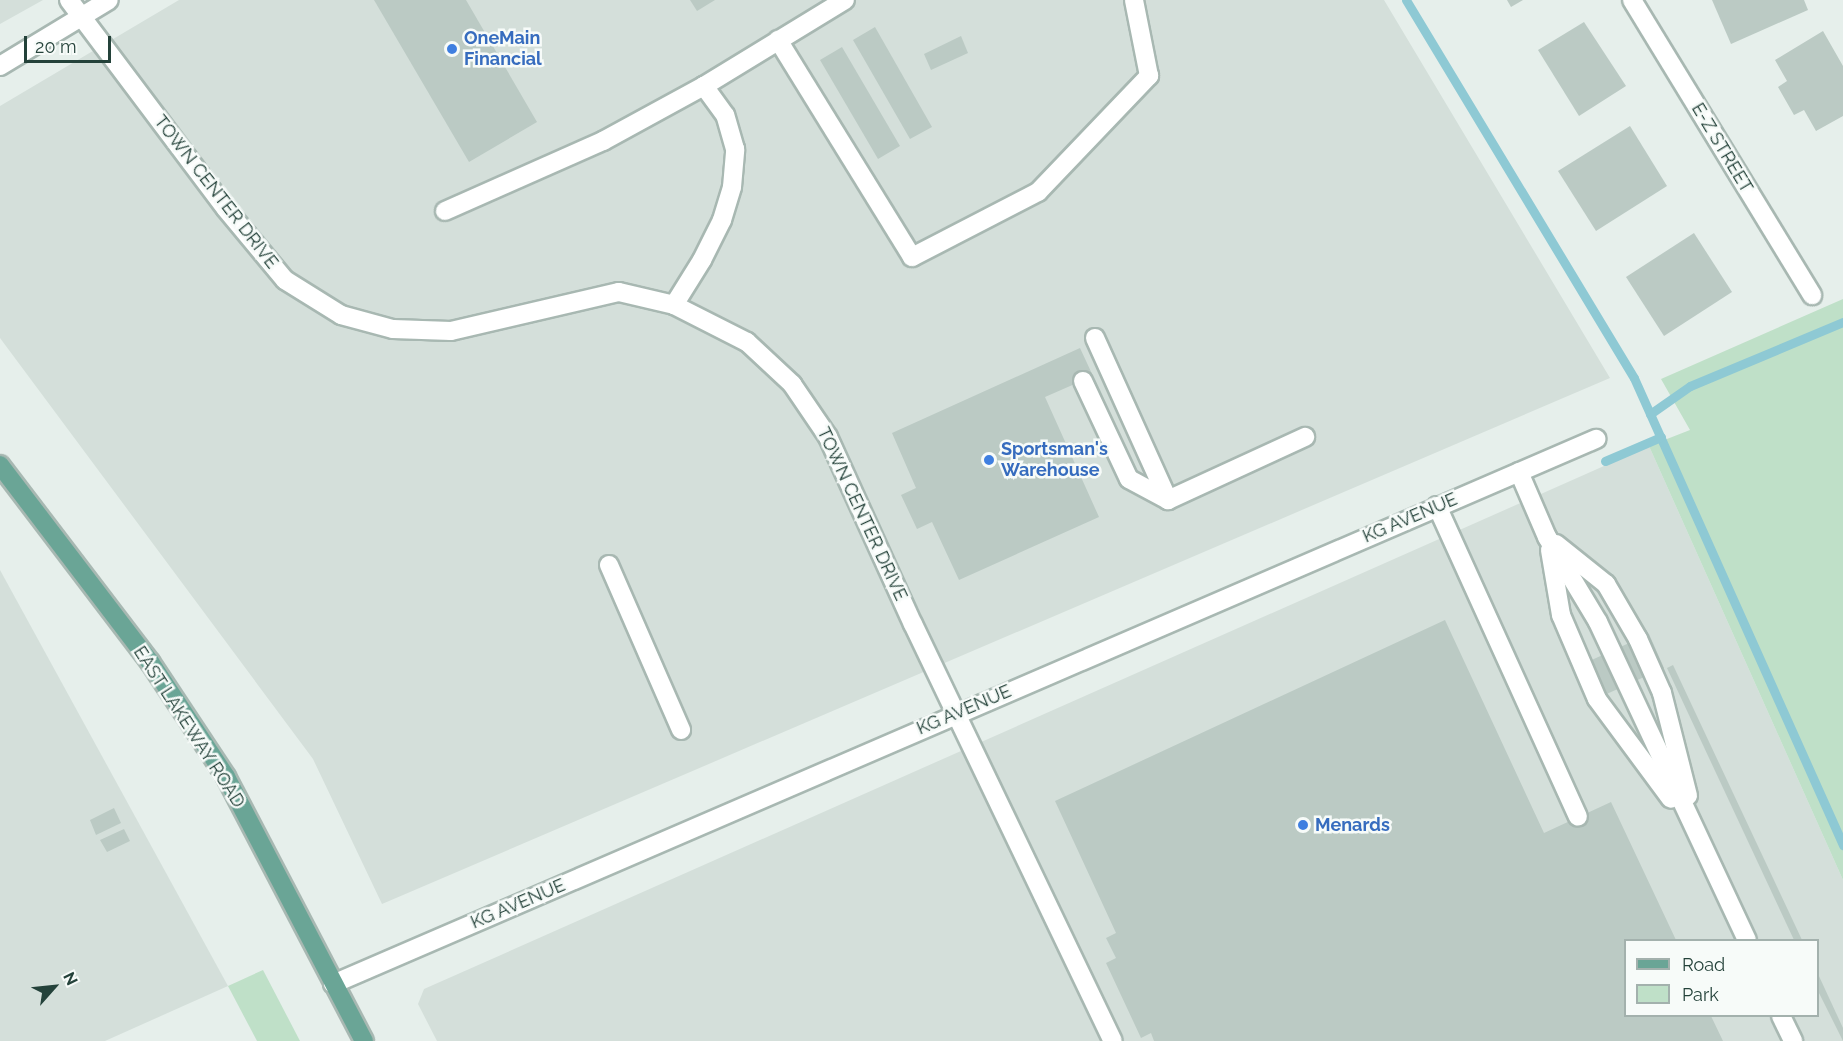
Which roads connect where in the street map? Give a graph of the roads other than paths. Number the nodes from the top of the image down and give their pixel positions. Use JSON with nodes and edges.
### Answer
{"nodes":[{"id":1,"x":69,"y":0,"type":"edge"},
{"id":2,"x":109,"y":0,"type":"edge"},
{"id":3,"x":844,"y":0,"type":"edge"},
{"id":4,"x":1134,"y":0,"type":"edge"},
{"id":5,"x":1632,"y":0,"type":"edge"},
{"id":6,"x":81,"y":15,"type":"junction"},
{"id":7,"x":778,"y":40,"type":"junction"},
{"id":8,"x":0,"y":66,"type":"edge"},
{"id":9,"x":704,"y":87,"type":"junction"},
{"id":10,"x":445,"y":211,"type":"dead end"},
{"id":11,"x":1812,"y":295,"type":"dead end"},
{"id":12,"x":674,"y":305,"type":"junction"},
{"id":13,"x":1095,"y":338,"type":"dead end"},
{"id":14,"x":1083,"y":381,"type":"dead end"},
{"id":15,"x":1305,"y":437,"type":"dead end"},
{"id":16,"x":1596,"y":439,"type":"dead end"},
{"id":17,"x":0,"y":465,"type":"edge"},
{"id":18,"x":1519,"y":472,"type":"junction"},
{"id":19,"x":1168,"y":500,"type":"junction"},
{"id":20,"x":1437,"y":506,"type":"junction"},
{"id":21,"x":1548,"y":537,"type":"junction"},
{"id":22,"x":609,"y":566,"type":"dead end"},
{"id":23,"x":955,"y":713,"type":"junction"},
{"id":24,"x":681,"y":730,"type":"dead end"},
{"id":25,"x":1578,"y":817,"type":"dead end"},
{"id":26,"x":1697,"y":834,"type":"junction"},
{"id":27,"x":1747,"y":939,"type":"edge"},
{"id":28,"x":333,"y":984,"type":"junction"},
{"id":29,"x":1781,"y":1017,"type":"edge"},
{"id":30,"x":364,"y":1041,"type":"edge"},
{"id":31,"x":1113,"y":1041,"type":"edge"},
{"id":32,"x":1793,"y":1041,"type":"edge"}],
"edges":[{"from":1,"to":6,"type":"street","name":"TOWN CENTER DRIVE"},
{"from":2,"to":6,"type":"street"},
{"from":3,"to":7,"type":"street"},
{"from":4,"to":7,"type":"street"},
{"from":5,"to":11,"type":"street","name":"E-Z STREET"},
{"from":6,"to":8,"type":"street"},
{"from":6,"to":12,"type":"street","name":"TOWN CENTER DRIVE"},
{"from":7,"to":9,"type":"street"},
{"from":9,"to":10,"type":"street"},
{"from":9,"to":12,"type":"street"},
{"from":12,"to":23,"type":"street","name":"TOWN CENTER DRIVE"},
{"from":13,"to":19,"type":"street"},
{"from":14,"to":19,"type":"street"},
{"from":15,"to":19,"type":"street"},
{"from":16,"to":18,"type":"street","name":"KG AVENUE"},
{"from":17,"to":28,"type":"main road","name":"EAST LAKEWAY ROAD"},
{"from":18,"to":20,"type":"street","name":"KG AVENUE"},
{"from":18,"to":21,"type":"street"},
{"from":20,"to":23,"type":"street","name":"KG AVENUE"},
{"from":20,"to":25,"type":"street"},
{"from":21,"to":26,"type":"street"},
{"from":21,"to":26,"type":"street"},
{"from":21,"to":26,"type":"street"},
{"from":22,"to":24,"type":"street"},
{"from":23,"to":28,"type":"street","name":"KG AVENUE"},
{"from":23,"to":31,"type":"street","name":"TOWN CENTER DRIVE"},
{"from":26,"to":27,"type":"street"},
{"from":28,"to":30,"type":"main road","name":"EAST LAKEWAY ROAD"},
{"from":29,"to":32,"type":"street"}]}
